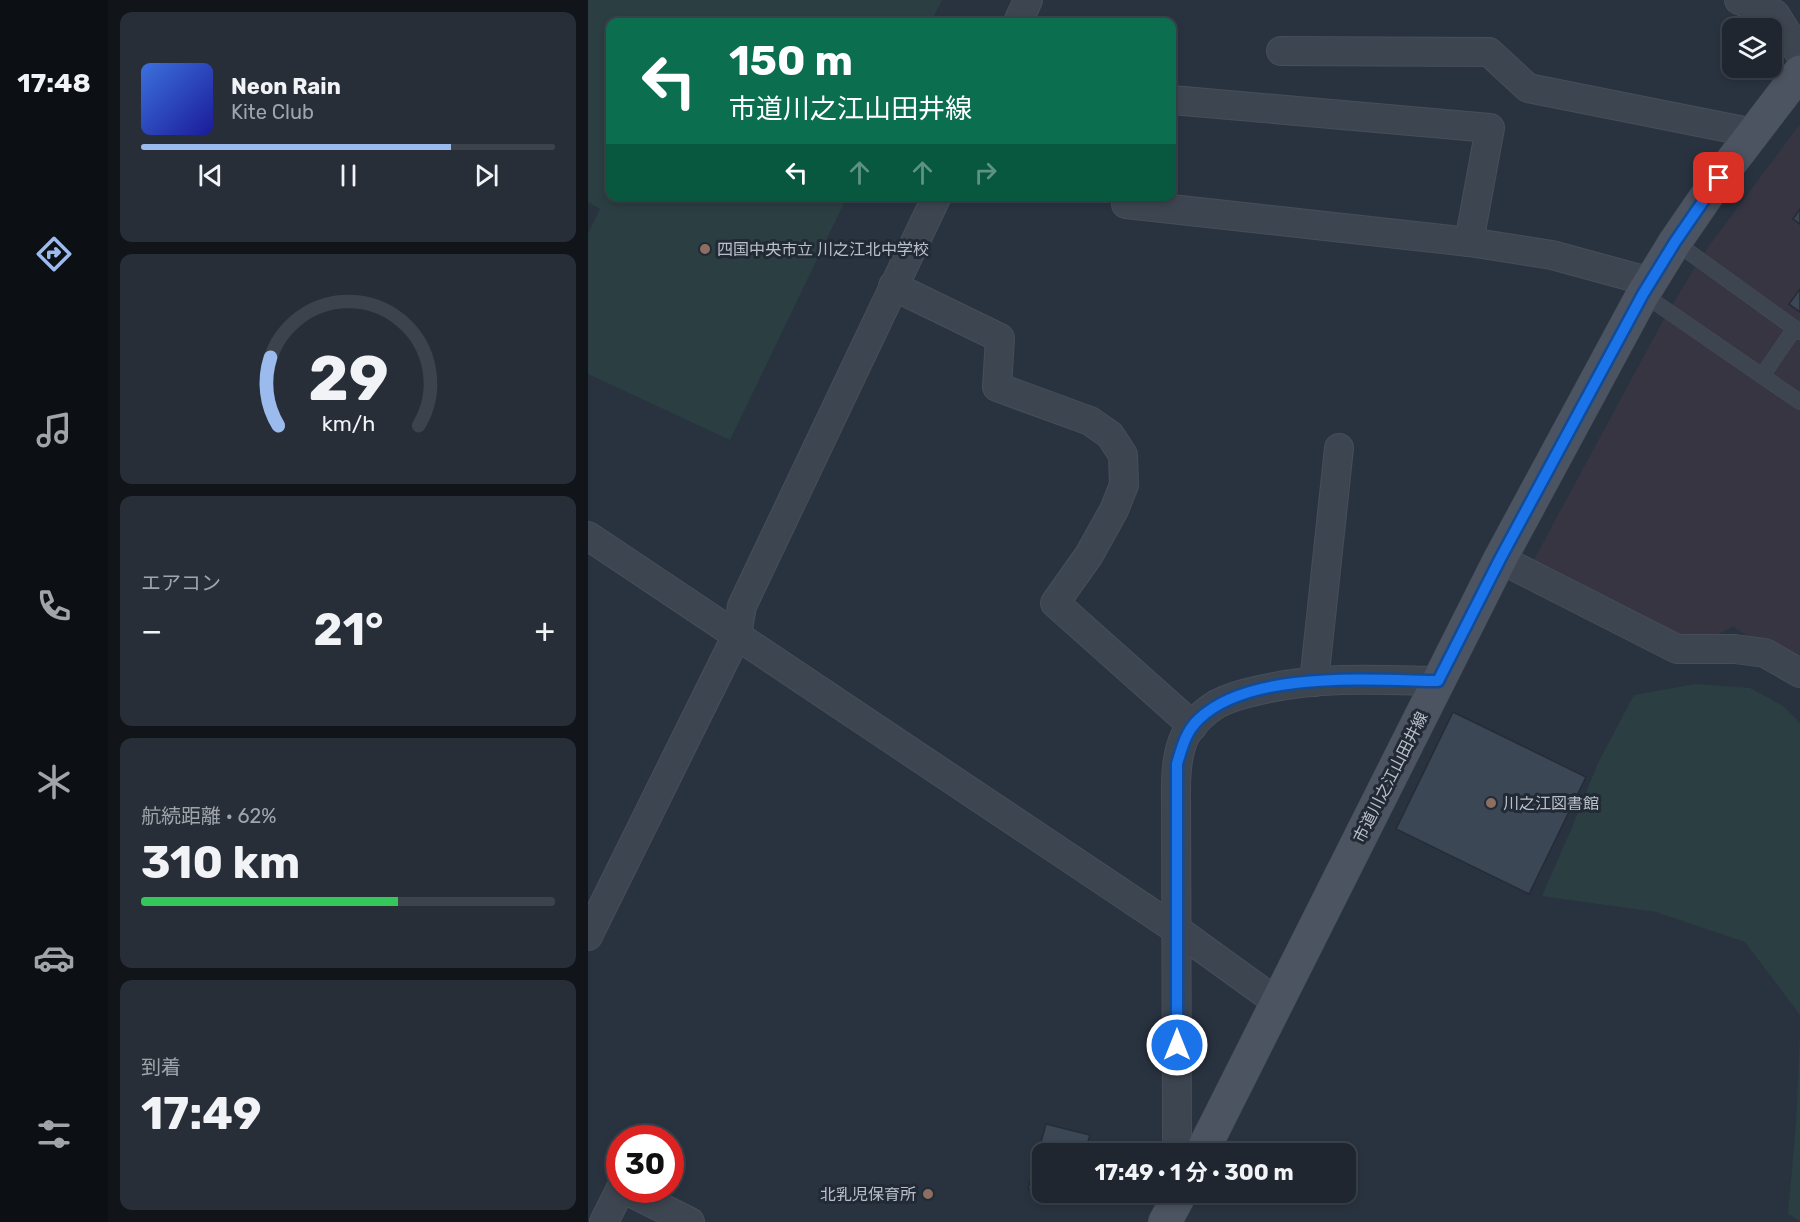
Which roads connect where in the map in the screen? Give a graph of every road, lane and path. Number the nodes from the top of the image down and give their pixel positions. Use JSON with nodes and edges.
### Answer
{"nodes":[{"id":1,"x":1028,"y":0,"type":"edge"},
{"id":2,"x":1739,"y":0,"type":"edge"},
{"id":3,"x":1020,"y":18,"type":"edge"},
{"id":4,"x":1281,"y":51,"type":"dead end"},
{"id":5,"x":1800,"y":54,"type":"edge"},
{"id":6,"x":1800,"y":72,"type":"edge"},
{"id":7,"x":1176,"y":100,"type":"edge"},
{"id":8,"x":1754,"y":133,"type":"junction"},
{"id":9,"x":935,"y":201,"type":"edge"},
{"id":10,"x":1126,"y":201,"type":"edge"},
{"id":11,"x":1469,"y":242,"type":"junction"},
{"id":12,"x":1675,"y":242,"type":"junction"},
{"id":13,"x":893,"y":286,"type":"junction"},
{"id":14,"x":1647,"y":288,"type":"junction"},
{"id":15,"x":1798,"y":330,"type":"edge"},
{"id":16,"x":1762,"y":376,"type":"junction"},
{"id":17,"x":1800,"y":402,"type":"edge"},
{"id":18,"x":1339,"y":448,"type":"dead end"},
{"id":19,"x":588,"y":536,"type":"edge"},
{"id":20,"x":1500,"y":559,"type":"junction"},
{"id":21,"x":737,"y":635,"type":"junction"},
{"id":22,"x":1800,"y":673,"type":"edge"},
{"id":23,"x":1438,"y":681,"type":"junction"},
{"id":24,"x":1314,"y":682,"type":"junction"},
{"id":25,"x":1193,"y":726,"type":"junction"},
{"id":26,"x":1177,"y":929,"type":"junction"},
{"id":27,"x":588,"y":936,"type":"edge"},
{"id":28,"x":1277,"y":1002,"type":"junction"},
{"id":29,"x":1177,"y":1143,"type":"edge"},
{"id":30,"x":1206,"y":1143,"type":"edge"},
{"id":31,"x":613,"y":1203,"type":"edge"},
{"id":32,"x":652,"y":1203,"type":"edge"},
{"id":33,"x":1175,"y":1203,"type":"edge"},
{"id":34,"x":603,"y":1222,"type":"edge"},
{"id":35,"x":690,"y":1222,"type":"edge"},
{"id":36,"x":1165,"y":1222,"type":"edge"}],
"edges":[{"from":1,"to":3,"type":"street"},
{"from":2,"to":5,"type":"street"},
{"from":4,"to":8,"type":"street"},
{"from":6,"to":8,"type":"street","name":"市道川之江山田井線"},
{"from":7,"to":11,"type":"street"},
{"from":8,"to":12,"type":"street","name":"市道川之江山田井線"},
{"from":9,"to":13,"type":"street"},
{"from":10,"to":11,"type":"street"},
{"from":11,"to":14,"type":"street"},
{"from":12,"to":14,"type":"street","name":"市道川之江山田井線"},
{"from":12,"to":15,"type":"lane"},
{"from":13,"to":21,"type":"street"},
{"from":13,"to":25,"type":"street"},
{"from":14,"to":16,"type":"lane"},
{"from":14,"to":20,"type":"street","name":"市道川之江山田井線"},
{"from":15,"to":16,"type":"lane"},
{"from":16,"to":17,"type":"lane"},
{"from":18,"to":24,"type":"street"},
{"from":19,"to":21,"type":"street"},
{"from":20,"to":22,"type":"street"},
{"from":20,"to":23,"type":"street","name":"市道川之江山田井線"},
{"from":21,"to":26,"type":"street"},
{"from":21,"to":27,"type":"street"},
{"from":23,"to":24,"type":"street"},
{"from":23,"to":28,"type":"street","name":"市道川之江山田井線"},
{"from":24,"to":25,"type":"street"},
{"from":25,"to":26,"type":"street"},
{"from":26,"to":28,"type":"street"},
{"from":26,"to":29,"type":"street"},
{"from":28,"to":30,"type":"street","name":"市道川之江山田井線"},
{"from":31,"to":34,"type":"street"},
{"from":32,"to":35,"type":"street"},
{"from":33,"to":36,"type":"street"}]}
